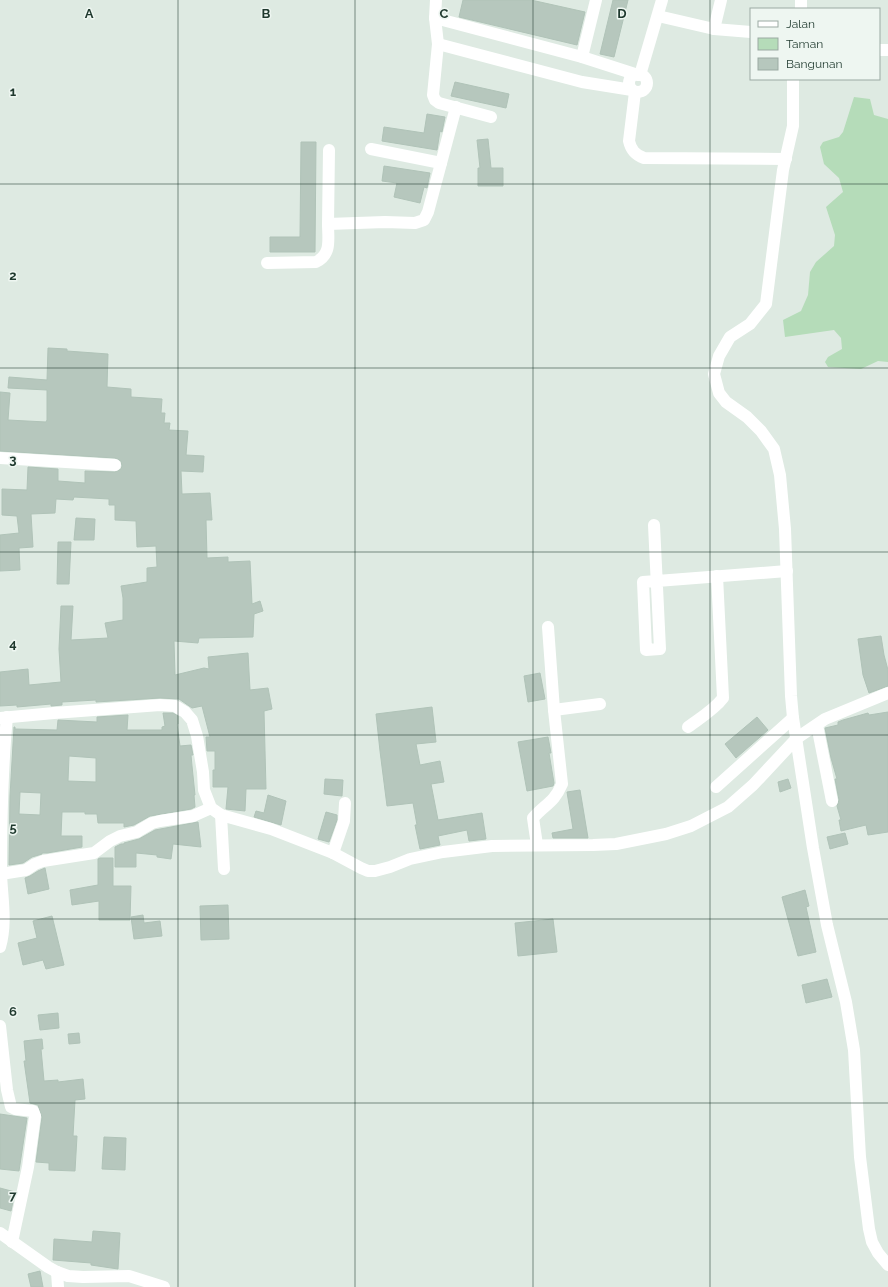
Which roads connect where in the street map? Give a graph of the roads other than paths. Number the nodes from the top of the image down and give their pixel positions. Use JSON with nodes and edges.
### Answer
{"nodes":[{"id":1,"x":436,"y":0,"type":"edge"},
{"id":2,"x":584,"y":0,"type":"edge"},
{"id":3,"x":662,"y":0,"type":"edge"},
{"id":4,"x":721,"y":0,"type":"edge"},
{"id":5,"x":596,"y":2,"type":"edge"},
{"id":6,"x":658,"y":16,"type":"junction"},
{"id":7,"x":435,"y":18,"type":"junction"},
{"id":8,"x":714,"y":29,"type":"junction"},
{"id":9,"x":750,"y":32,"type":"edge"},
{"id":10,"x":438,"y":44,"type":"junction"},
{"id":11,"x":582,"y":57,"type":"junction"},
{"id":12,"x":639,"y":75,"type":"junction"},
{"id":13,"x":793,"y":80,"type":"edge"},
{"id":14,"x":634,"y":91,"type":"junction"},
{"id":15,"x":456,"y":107,"type":"junction"},
{"id":16,"x":491,"y":117,"type":"dead end"},
{"id":17,"x":372,"y":149,"type":"dead end"},
{"id":18,"x":329,"y":150,"type":"dead end"},
{"id":19,"x":786,"y":159,"type":"junction"},
{"id":20,"x":441,"y":163,"type":"junction"},
{"id":21,"x":328,"y":224,"type":"junction"},
{"id":22,"x":267,"y":263,"type":"dead end"},
{"id":23,"x":0,"y":458,"type":"edge"},
{"id":24,"x":115,"y":465,"type":"dead end"},
{"id":25,"x":654,"y":525,"type":"dead end"},
{"id":26,"x":786,"y":571,"type":"junction"},
{"id":27,"x":717,"y":576,"type":"junction"},
{"id":28,"x":657,"y":581,"type":"junction"},
{"id":29,"x":548,"y":627,"type":"dead end"},
{"id":30,"x":888,"y":693,"type":"edge"},
{"id":31,"x":600,"y":704,"type":"dead end"},
{"id":32,"x":554,"y":710,"type":"junction"},
{"id":33,"x":4,"y":718,"type":"edge"},
{"id":34,"x":793,"y":718,"type":"junction"},
{"id":35,"x":817,"y":725,"type":"junction"},
{"id":36,"x":688,"y":728,"type":"dead end"},
{"id":37,"x":797,"y":738,"type":"junction"},
{"id":38,"x":716,"y":786,"type":"dead end"},
{"id":39,"x":832,"y":801,"type":"dead end"},
{"id":40,"x":345,"y":803,"type":"dead end"},
{"id":41,"x":216,"y":811,"type":"junction"},
{"id":42,"x":537,"y":845,"type":"junction"},
{"id":43,"x":333,"y":853,"type":"junction"},
{"id":44,"x":224,"y":869,"type":"dead end"},
{"id":45,"x":1,"y":874,"type":"junction"},
{"id":46,"x":0,"y":947,"type":"edge"},
{"id":47,"x":0,"y":1026,"type":"edge"},
{"id":48,"x":0,"y":1233,"type":"edge"},
{"id":49,"x":12,"y":1242,"type":"junction"},
{"id":50,"x":888,"y":1265,"type":"edge"},
{"id":51,"x":57,"y":1272,"type":"junction"},
{"id":52,"x":58,"y":1287,"type":"edge"},
{"id":53,"x":164,"y":1287,"type":"edge"}],
"edges":[{"from":1,"to":7,"type":"street"},
{"from":2,"to":5,"type":"street"},
{"from":3,"to":6,"type":"street"},
{"from":4,"to":8,"type":"street"},
{"from":5,"to":11,"type":"street"},
{"from":6,"to":8,"type":"street"},
{"from":6,"to":12,"type":"street"},
{"from":7,"to":10,"type":"street"},
{"from":7,"to":11,"type":"street"},
{"from":8,"to":9,"type":"street"},
{"from":10,"to":14,"type":"street"},
{"from":10,"to":15,"type":"street"},
{"from":11,"to":12,"type":"street"},
{"from":12,"to":14,"type":"street"},
{"from":13,"to":19,"type":"street"},
{"from":14,"to":19,"type":"street"},
{"from":15,"to":16,"type":"street"},
{"from":15,"to":20,"type":"street"},
{"from":17,"to":20,"type":"street"},
{"from":18,"to":21,"type":"street"},
{"from":19,"to":26,"type":"street"},
{"from":20,"to":21,"type":"street"},
{"from":21,"to":22,"type":"street"},
{"from":23,"to":24,"type":"street"},
{"from":25,"to":28,"type":"street"},
{"from":26,"to":27,"type":"street"},
{"from":26,"to":34,"type":"street"},
{"from":27,"to":28,"type":"street"},
{"from":27,"to":36,"type":"street"},
{"from":28,"to":28,"type":"street"},
{"from":29,"to":32,"type":"street"},
{"from":30,"to":35,"type":"street"},
{"from":31,"to":32,"type":"street"},
{"from":32,"to":42,"type":"street"},
{"from":33,"to":41,"type":"street"},
{"from":33,"to":45,"type":"street"},
{"from":34,"to":37,"type":"street"},
{"from":34,"to":38,"type":"street"},
{"from":35,"to":37,"type":"street"},
{"from":35,"to":39,"type":"street"},
{"from":37,"to":42,"type":"street"},
{"from":37,"to":50,"type":"street"},
{"from":40,"to":43,"type":"street"},
{"from":41,"to":43,"type":"street"},
{"from":41,"to":44,"type":"street"},
{"from":41,"to":45,"type":"street"},
{"from":42,"to":43,"type":"street"},
{"from":45,"to":46,"type":"street"},
{"from":47,"to":49,"type":"street"},
{"from":48,"to":49,"type":"street"},
{"from":49,"to":51,"type":"street"},
{"from":51,"to":52,"type":"street"},
{"from":51,"to":53,"type":"street"}]}
